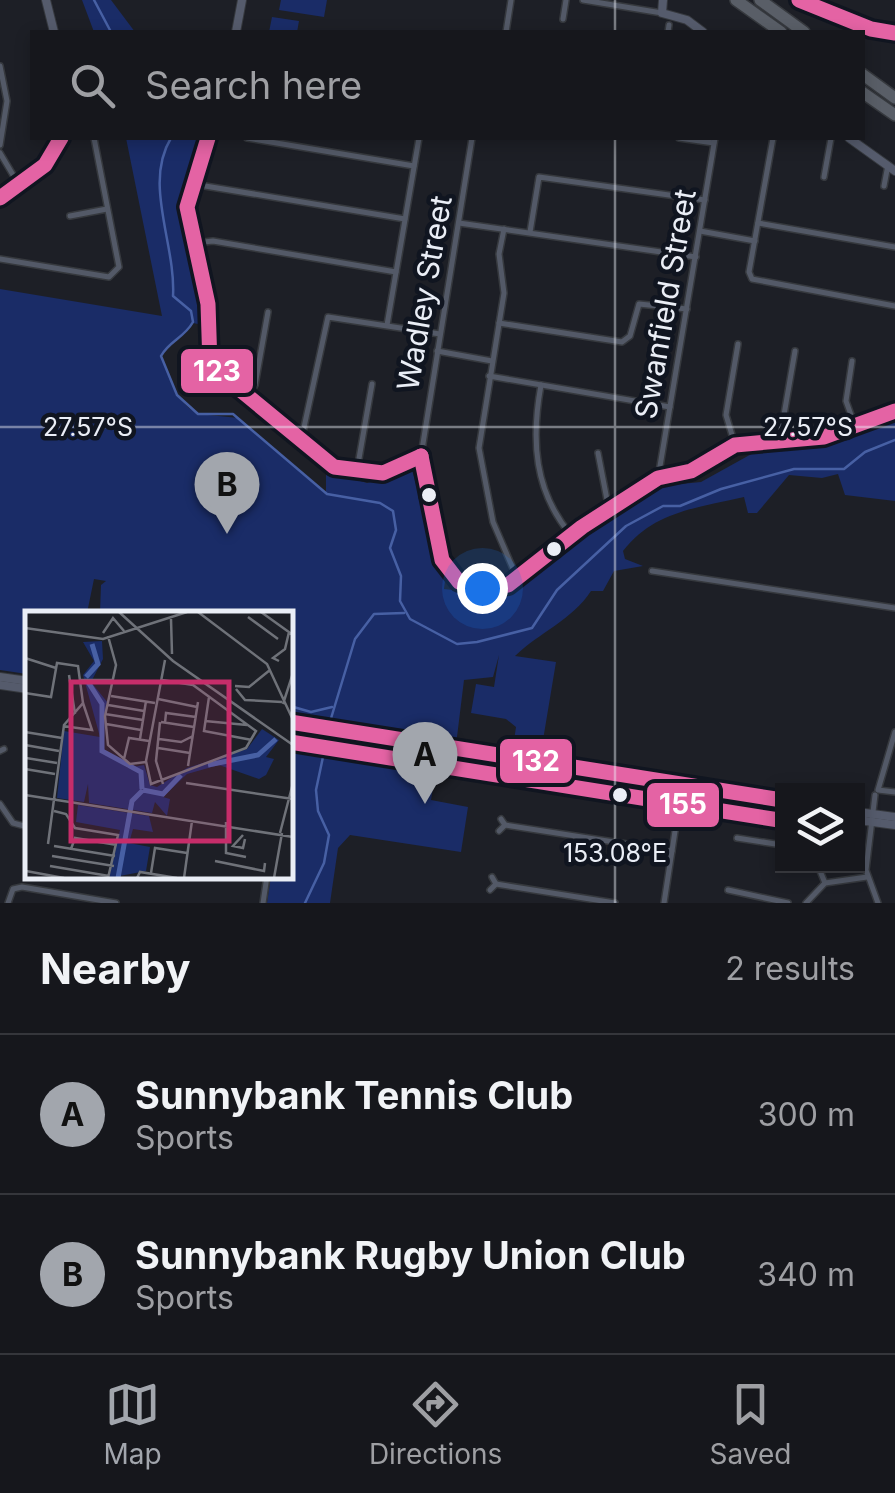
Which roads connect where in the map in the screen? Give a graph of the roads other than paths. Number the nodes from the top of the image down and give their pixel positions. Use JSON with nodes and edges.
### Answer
{"nodes":[{"id":1,"x":46,"y":0,"type":"edge"},
{"id":2,"x":242,"y":0,"type":"edge"},
{"id":3,"x":511,"y":0,"type":"edge"},
{"id":4,"x":566,"y":0,"type":"edge"},
{"id":5,"x":583,"y":0,"type":"edge"},
{"id":6,"x":664,"y":0,"type":"edge"},
{"id":7,"x":736,"y":0,"type":"edge"},
{"id":8,"x":760,"y":0,"type":"edge"},
{"id":9,"x":799,"y":0,"type":"edge"},
{"id":10,"x":662,"y":13,"type":"junction"},
{"id":11,"x":564,"y":19,"type":"dead end"},
{"id":12,"x":54,"y":30,"type":"edge"},
{"id":13,"x":236,"y":30,"type":"edge"},
{"id":14,"x":506,"y":30,"type":"edge"},
{"id":15,"x":700,"y":30,"type":"edge"},
{"id":16,"x":778,"y":30,"type":"edge"},
{"id":17,"x":801,"y":30,"type":"edge"},
{"id":18,"x":894,"y":33,"type":"edge"},
{"id":19,"x":0,"y":66,"type":"edge"},
{"id":20,"x":865,"y":76,"type":"edge"},
{"id":21,"x":865,"y":94,"type":"edge"},
{"id":22,"x":895,"y":98,"type":"edge"},
{"id":23,"x":3,"y":100,"type":"edge"},
{"id":24,"x":895,"y":115,"type":"edge"},
{"id":25,"x":60,"y":140,"type":"edge"},
{"id":26,"x":94,"y":140,"type":"edge"},
{"id":27,"x":207,"y":140,"type":"edge"},
{"id":28,"x":259,"y":140,"type":"edge"},
{"id":29,"x":419,"y":140,"type":"edge"},
{"id":30,"x":472,"y":140,"type":"edge"},
{"id":31,"x":714,"y":140,"type":"edge"},
{"id":32,"x":773,"y":140,"type":"edge"},
{"id":33,"x":831,"y":140,"type":"edge"},
{"id":34,"x":852,"y":140,"type":"edge"},
{"id":35,"x":0,"y":145,"type":"edge"},
{"id":36,"x":0,"y":153,"type":"edge"},
{"id":37,"x":414,"y":166,"type":"junction"},
{"id":38,"x":892,"y":168,"type":"edge"},
{"id":39,"x":824,"y":176,"type":"dead end"},
{"id":40,"x":193,"y":184,"type":"junction"},
{"id":41,"x":19,"y":186,"type":"junction"},
{"id":42,"x":884,"y":186,"type":"dead end"},
{"id":43,"x":0,"y":198,"type":"edge"},
{"id":44,"x":705,"y":200,"type":"junction"},
{"id":45,"x":107,"y":209,"type":"junction"},
{"id":46,"x":70,"y":216,"type":"dead end"},
{"id":47,"x":405,"y":219,"type":"junction"},
{"id":48,"x":459,"y":223,"type":"junction"},
{"id":49,"x":758,"y":223,"type":"junction"},
{"id":50,"x":504,"y":229,"type":"junction"},
{"id":51,"x":700,"y":231,"type":"junction"},
{"id":52,"x":530,"y":232,"type":"junction"},
{"id":53,"x":755,"y":241,"type":"junction"},
{"id":54,"x":196,"y":242,"type":"junction"},
{"id":55,"x":895,"y":247,"type":"edge"},
{"id":56,"x":696,"y":257,"type":"junction"},
{"id":57,"x":0,"y":259,"type":"edge"},
{"id":58,"x":396,"y":272,"type":"junction"},
{"id":59,"x":895,"y":306,"type":"edge"},
{"id":60,"x":687,"y":309,"type":"junction"},
{"id":61,"x":268,"y":312,"type":"dead end"},
{"id":62,"x":498,"y":323,"type":"junction"},
{"id":63,"x":388,"y":325,"type":"junction"},
{"id":64,"x":440,"y":334,"type":"junction"},
{"id":65,"x":738,"y":344,"type":"dead end"},
{"id":66,"x":437,"y":351,"type":"junction"},
{"id":67,"x":795,"y":352,"type":"dead end"},
{"id":68,"x":492,"y":361,"type":"junction"},
{"id":69,"x":852,"y":362,"type":"dead end"},
{"id":70,"x":489,"y":376,"type":"junction"},
{"id":71,"x":372,"y":384,"type":"dead end"},
{"id":72,"x":541,"y":384,"type":"junction"},
{"id":73,"x":248,"y":397,"type":"junction"},
{"id":74,"x":670,"y":407,"type":"junction"},
{"id":75,"x":895,"y":411,"type":"edge"},
{"id":76,"x":855,"y":426,"type":"junction"},
{"id":77,"x":780,"y":438,"type":"junction"},
{"id":78,"x":301,"y":441,"type":"junction"},
{"id":79,"x":735,"y":445,"type":"junction"},
{"id":80,"x":598,"y":453,"type":"dead end"},
{"id":81,"x":421,"y":456,"type":"junction"},
{"id":82,"x":356,"y":473,"type":"junction"},
{"id":83,"x":658,"y":478,"type":"junction"},
{"id":84,"x":609,"y":510,"type":"junction"},
{"id":85,"x":571,"y":536,"type":"junction"},
{"id":86,"x":652,"y":571,"type":"dead end"},
{"id":87,"x":517,"y":578,"type":"junction"},
{"id":88,"x":895,"y":608,"type":"edge"},
{"id":89,"x":0,"y":677,"type":"edge"},
{"id":90,"x":25,"y":681,"type":"edge"},
{"id":91,"x":0,"y":685,"type":"edge"},
{"id":92,"x":25,"y":689,"type":"edge"},
{"id":93,"x":292,"y":723,"type":"edge"},
{"id":94,"x":305,"y":729,"type":"junction"},
{"id":95,"x":292,"y":732,"type":"edge"},
{"id":96,"x":895,"y":732,"type":"edge"},
{"id":97,"x":892,"y":751,"type":"edge"},
{"id":98,"x":681,"y":788,"type":"junction"},
{"id":99,"x":895,"y":792,"type":"edge"},
{"id":100,"x":875,"y":794,"type":"dead end"},
{"id":101,"x":775,"y":799,"type":"edge"},
{"id":102,"x":0,"y":804,"type":"edge"},
{"id":103,"x":775,"y":807,"type":"edge"},
{"id":104,"x":865,"y":815,"type":"edge"},
{"id":105,"x":895,"y":817,"type":"edge"},
{"id":106,"x":873,"y":818,"type":"junction"},
{"id":107,"x":865,"y":819,"type":"edge"},
{"id":108,"x":502,"y":825,"type":"dead end"},
{"id":109,"x":895,"y":825,"type":"edge"},
{"id":110,"x":25,"y":826,"type":"edge"},
{"id":111,"x":737,"y":838,"type":"dead end"},
{"id":112,"x":775,"y":844,"type":"edge"},
{"id":113,"x":672,"y":851,"type":"junction"},
{"id":114,"x":821,"y":873,"type":"edge"},
{"id":115,"x":867,"y":877,"type":"junction"},
{"id":116,"x":267,"y":878,"type":"edge"},
{"id":117,"x":826,"y":883,"type":"junction"},
{"id":118,"x":493,"y":884,"type":"dead end"},
{"id":119,"x":728,"y":890,"type":"dead end"},
{"id":120,"x":8,"y":903,"type":"edge"},
{"id":121,"x":116,"y":903,"type":"edge"},
{"id":122,"x":263,"y":903,"type":"edge"},
{"id":123,"x":615,"y":903,"type":"edge"},
{"id":124,"x":664,"y":903,"type":"edge"},
{"id":125,"x":788,"y":903,"type":"edge"},
{"id":126,"x":806,"y":903,"type":"edge"},
{"id":127,"x":878,"y":903,"type":"edge"}],
"edges":[{"from":1,"to":12,"type":"street"},
{"from":2,"to":13,"type":"street"},
{"from":3,"to":14,"type":"street"},
{"from":4,"to":11,"type":"street"},
{"from":5,"to":10,"type":"street"},
{"from":6,"to":10,"type":"street"},
{"from":7,"to":16,"type":"highway"},
{"from":8,"to":17,"type":"highway"},
{"from":9,"to":18,"type":"street"},
{"from":10,"to":15,"type":"street"},
{"from":19,"to":23,"type":"street"},
{"from":20,"to":22,"type":"highway"},
{"from":21,"to":24,"type":"highway"},
{"from":23,"to":35,"type":"street"},
{"from":25,"to":41,"type":"street"},
{"from":26,"to":45,"type":"street"},
{"from":27,"to":40,"type":"street"},
{"from":28,"to":37,"type":"street"},
{"from":29,"to":37,"type":"street"},
{"from":30,"to":48,"type":"street","name":"Wadley Street"},
{"from":31,"to":44,"type":"street","name":"Swanfield Street"},
{"from":32,"to":49,"type":"street"},
{"from":33,"to":39,"type":"street"},
{"from":34,"to":38,"type":"street"},
{"from":36,"to":41,"type":"street"},
{"from":37,"to":47,"type":"street"},
{"from":38,"to":42,"type":"street"},
{"from":40,"to":47,"type":"street"},
{"from":40,"to":54,"type":"street"},
{"from":41,"to":43,"type":"street"},
{"from":44,"to":51,"type":"street","name":"Swanfield Street"},
{"from":44,"to":52,"type":"street"},
{"from":45,"to":46,"type":"street"},
{"from":45,"to":57,"type":"street"},
{"from":47,"to":58,"type":"street"},
{"from":48,"to":50,"type":"street"},
{"from":48,"to":64,"type":"street","name":"Wadley Street"},
{"from":49,"to":53,"type":"street"},
{"from":49,"to":55,"type":"street"},
{"from":50,"to":52,"type":"street"},
{"from":50,"to":62,"type":"street"},
{"from":51,"to":53,"type":"street"},
{"from":51,"to":56,"type":"street","name":"Swanfield Street"},
{"from":52,"to":56,"type":"street"},
{"from":53,"to":59,"type":"street"},
{"from":54,"to":58,"type":"street"},
{"from":54,"to":73,"type":"street"},
{"from":56,"to":60,"type":"street","name":"Swanfield Street"},
{"from":58,"to":63,"type":"street"},
{"from":60,"to":62,"type":"street"},
{"from":60,"to":74,"type":"street","name":"Swanfield Street"},
{"from":61,"to":73,"type":"street"},
{"from":62,"to":68,"type":"street"},
{"from":63,"to":64,"type":"street"},
{"from":63,"to":78,"type":"street"},
{"from":64,"to":66,"type":"street","name":"Wadley Street"},
{"from":65,"to":79,"type":"street"},
{"from":66,"to":68,"type":"street"},
{"from":66,"to":81,"type":"street","name":"Wadley Street"},
{"from":67,"to":77,"type":"street"},
{"from":68,"to":70,"type":"street"},
{"from":69,"to":76,"type":"street"},
{"from":70,"to":72,"type":"street"},
{"from":70,"to":87,"type":"street"},
{"from":71,"to":82,"type":"street"},
{"from":72,"to":74,"type":"street"},
{"from":72,"to":85,"type":"street"},
{"from":73,"to":78,"type":"street"},
{"from":74,"to":83,"type":"street","name":"Swanfield Street"},
{"from":75,"to":76,"type":"street"},
{"from":76,"to":77,"type":"street"},
{"from":77,"to":79,"type":"street"},
{"from":78,"to":82,"type":"street"},
{"from":79,"to":83,"type":"street"},
{"from":80,"to":84,"type":"street"},
{"from":81,"to":82,"type":"street"},
{"from":81,"to":87,"type":"street"},
{"from":83,"to":84,"type":"street"},
{"from":84,"to":85,"type":"street"},
{"from":85,"to":87,"type":"street"},
{"from":86,"to":88,"type":"street"},
{"from":89,"to":90,"type":"street"},
{"from":91,"to":92,"type":"street"},
{"from":93,"to":94,"type":"street"},
{"from":94,"to":95,"type":"street"},
{"from":94,"to":98,"type":"street"},
{"from":96,"to":97,"type":"street"},
{"from":97,"to":99,"type":"street"},
{"from":98,"to":101,"type":"street"},
{"from":98,"to":103,"type":"street"},
{"from":98,"to":113,"type":"street"},
{"from":100,"to":106,"type":"street"},
{"from":102,"to":110,"type":"street"},
{"from":104,"to":106,"type":"street"},
{"from":105,"to":106,"type":"street"},
{"from":106,"to":107,"type":"street"},
{"from":106,"to":109,"type":"street"},
{"from":106,"to":115,"type":"street"},
{"from":108,"to":113,"type":"street"},
{"from":111,"to":112,"type":"street"},
{"from":113,"to":124,"type":"street"},
{"from":114,"to":117,"type":"street"},
{"from":115,"to":117,"type":"street"},
{"from":115,"to":127,"type":"street"},
{"from":116,"to":122,"type":"street"},
{"from":117,"to":126,"type":"street"},
{"from":118,"to":123,"type":"street"},
{"from":119,"to":125,"type":"street"},
{"from":120,"to":121,"type":"street"}]}
